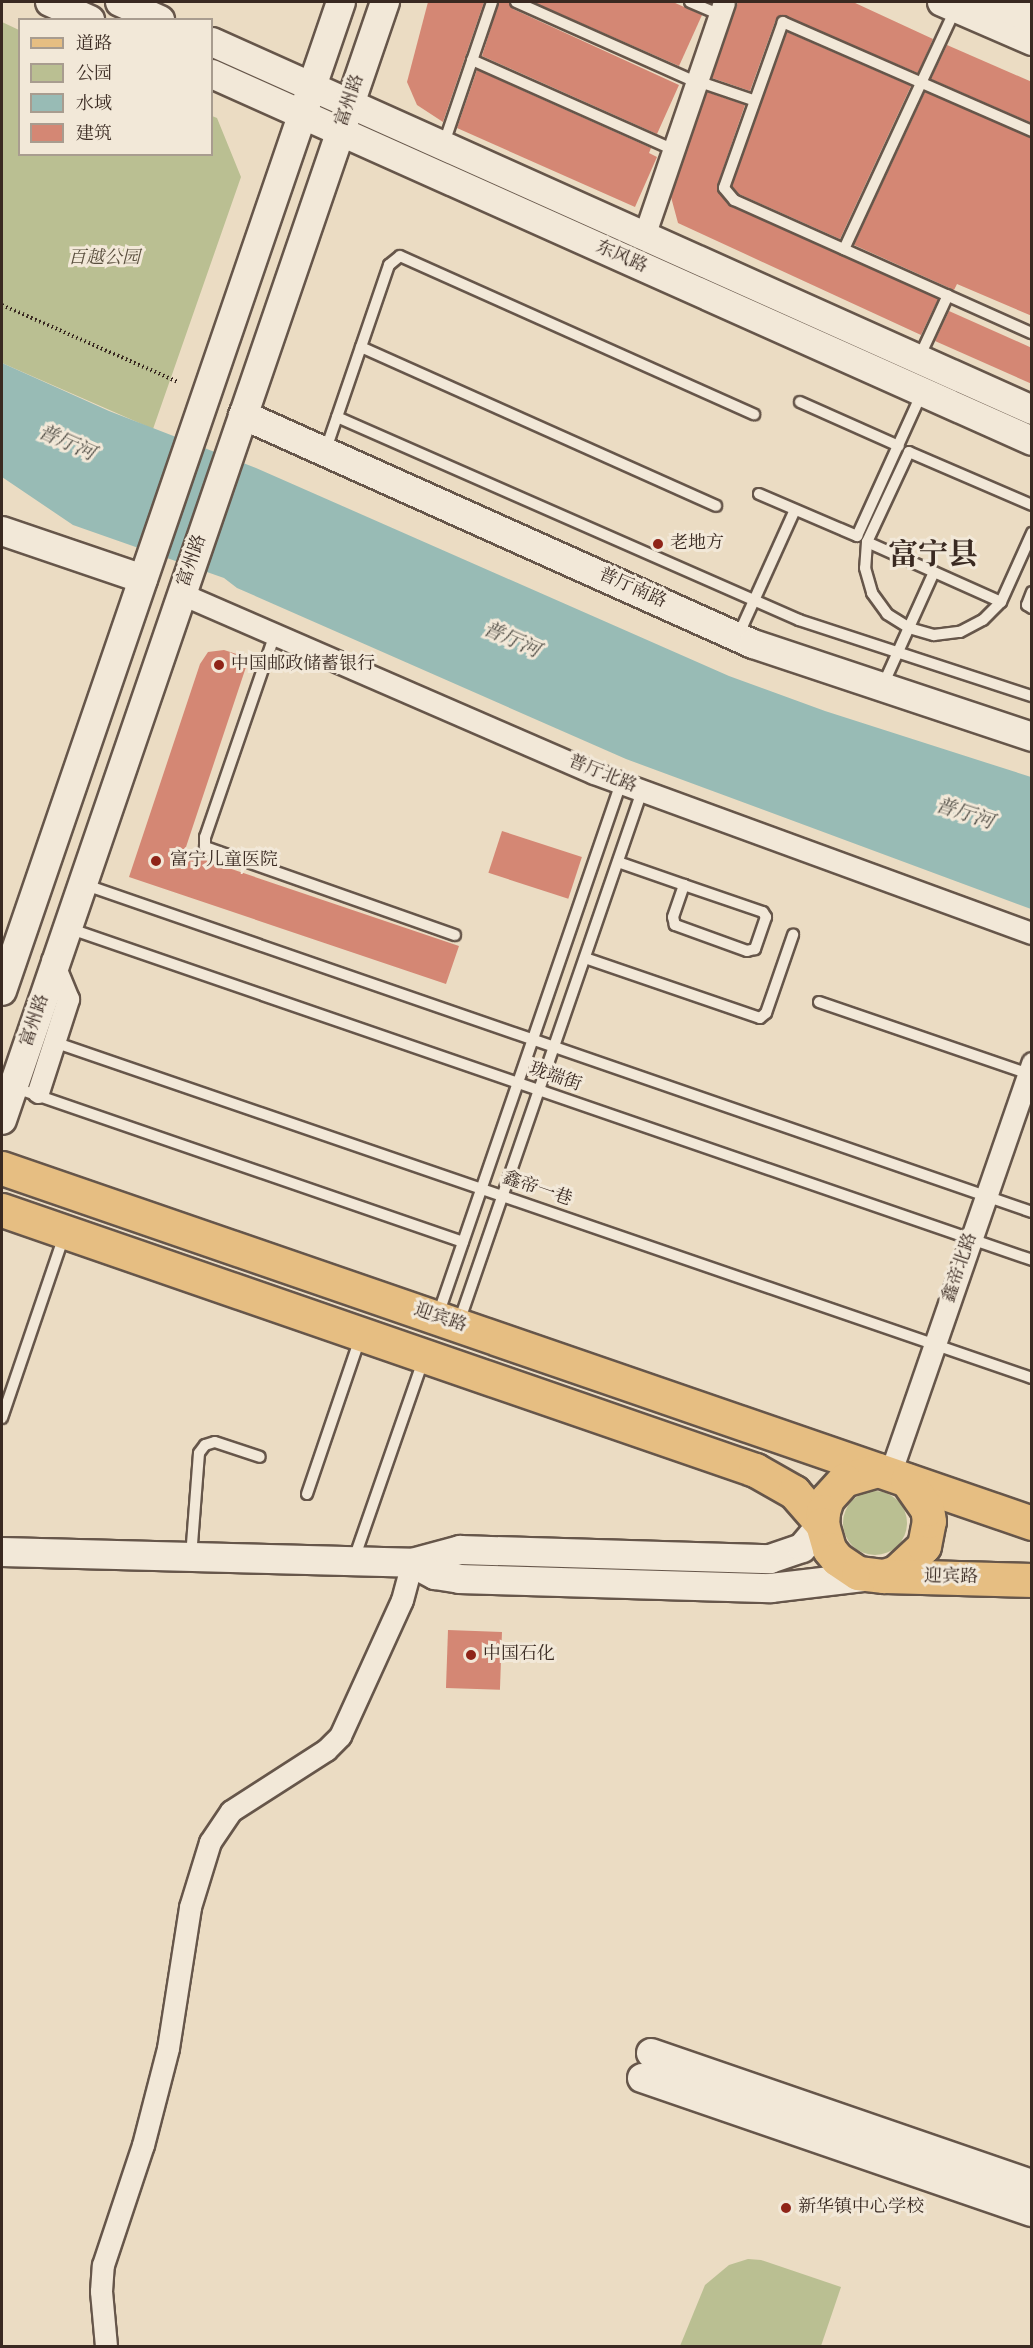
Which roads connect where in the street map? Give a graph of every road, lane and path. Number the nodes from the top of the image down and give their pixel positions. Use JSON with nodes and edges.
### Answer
{"nodes":[{"id":1,"x":50,"y":2,"type":"edge"},
{"id":2,"x":120,"y":2,"type":"edge"},
{"id":3,"x":341,"y":2,"type":"edge"},
{"id":4,"x":385,"y":2,"type":"edge"},
{"id":5,"x":492,"y":2,"type":"edge"},
{"id":6,"x":516,"y":2,"type":"edge"},
{"id":7,"x":690,"y":2,"type":"edge"},
{"id":8,"x":992,"y":2,"type":"edge"},
{"id":9,"x":952,"y":4,"type":"edge"},
{"id":10,"x":722,"y":8,"type":"edge"},
{"id":11,"x":86,"y":18,"type":"edge"},
{"id":12,"x":156,"y":18,"type":"edge"},
{"id":13,"x":1032,"y":19,"type":"edge"},
{"id":14,"x":1032,"y":41,"type":"edge"},
{"id":15,"x":213,"y":42,"type":"edge"},
{"id":16,"x":472,"y":60,"type":"junction"},
{"id":17,"x":213,"y":74,"type":"edge"},
{"id":18,"x":697,"y":82,"type":"junction"},
{"id":19,"x":921,"y":82,"type":"junction"},
{"id":20,"x":312,"y":87,"type":"junction"},
{"id":21,"x":753,"y":100,"type":"junction"},
{"id":22,"x":350,"y":104,"type":"junction"},
{"id":23,"x":302,"y":115,"type":"junction"},
{"id":24,"x":1032,"y":131,"type":"edge"},
{"id":25,"x":341,"y":132,"type":"junction"},
{"id":26,"x":442,"y":146,"type":"junction"},
{"id":27,"x":674,"y":150,"type":"junction"},
{"id":28,"x":644,"y":236,"type":"junction"},
{"id":29,"x":844,"y":249,"type":"junction"},
{"id":30,"x":948,"y":296,"type":"junction"},
{"id":31,"x":2,"y":304,"type":"edge"},
{"id":32,"x":1032,"y":333,"type":"edge"},
{"id":33,"x":361,"y":347,"type":"junction"},
{"id":34,"x":914,"y":376,"type":"junction"},
{"id":35,"x":178,"y":382,"type":"dead end"},
{"id":36,"x":801,"y":402,"type":"dead end"},
{"id":37,"x":1032,"y":410,"type":"edge"},
{"id":38,"x":754,"y":414,"type":"dead end"},
{"id":39,"x":243,"y":415,"type":"junction"},
{"id":40,"x":337,"y":417,"type":"junction"},
{"id":41,"x":1032,"y":441,"type":"edge"},
{"id":42,"x":899,"y":446,"type":"junction"},
{"id":43,"x":325,"y":452,"type":"junction"},
{"id":44,"x":759,"y":494,"type":"dead end"},
{"id":45,"x":1032,"y":505,"type":"edge"},
{"id":46,"x":716,"y":506,"type":"dead end"},
{"id":47,"x":795,"y":510,"type":"junction"},
{"id":48,"x":2,"y":531,"type":"edge"},
{"id":49,"x":1032,"y":533,"type":"edge"},
{"id":50,"x":867,"y":542,"type":"junction"},
{"id":51,"x":934,"y":572,"type":"junction"},
{"id":52,"x":143,"y":579,"type":"junction"},
{"id":53,"x":1032,"y":592,"type":"edge"},
{"id":54,"x":182,"y":594,"type":"junction"},
{"id":55,"x":754,"y":601,"type":"junction"},
{"id":56,"x":1001,"y":602,"type":"junction"},
{"id":57,"x":1032,"y":608,"type":"edge"},
{"id":58,"x":909,"y":628,"type":"junction"},
{"id":59,"x":275,"y":634,"type":"junction"},
{"id":60,"x":738,"y":637,"type":"junction"},
{"id":61,"x":897,"y":653,"type":"junction"},
{"id":62,"x":882,"y":688,"type":"junction"},
{"id":63,"x":1032,"y":696,"type":"edge"},
{"id":64,"x":1031,"y":736,"type":"edge"},
{"id":65,"x":621,"y":783,"type":"junction"},
{"id":66,"x":642,"y":791,"type":"junction"},
{"id":67,"x":618,"y":862,"type":"junction"},
{"id":68,"x":83,"y":884,"type":"junction"},
{"id":69,"x":684,"y":885,"type":"junction"},
{"id":70,"x":68,"y":928,"type":"junction"},
{"id":71,"x":1032,"y":933,"type":"edge"},
{"id":72,"x":455,"y":935,"type":"dead end"},
{"id":73,"x":793,"y":935,"type":"dead end"},
{"id":74,"x":51,"y":956,"type":"dead end"},
{"id":75,"x":585,"y":957,"type":"junction"},
{"id":76,"x":2,"y":991,"type":"edge"},
{"id":77,"x":819,"y":1002,"type":"dead end"},
{"id":78,"x":31,"y":1034,"type":"junction"},
{"id":79,"x":533,"y":1040,"type":"junction"},
{"id":80,"x":554,"y":1047,"type":"junction"},
{"id":81,"x":1030,"y":1070,"type":"edge"},
{"id":82,"x":518,"y":1083,"type":"junction"},
{"id":83,"x":25,"y":1090,"type":"junction"},
{"id":84,"x":539,"y":1090,"type":"junction"},
{"id":85,"x":2,"y":1120,"type":"edge"},
{"id":86,"x":2,"y":1168,"type":"edge"},
{"id":87,"x":482,"y":1189,"type":"junction"},
{"id":88,"x":502,"y":1196,"type":"junction"},
{"id":89,"x":986,"y":1196,"type":"junction"},
{"id":90,"x":2,"y":1210,"type":"edge"},
{"id":91,"x":1032,"y":1212,"type":"edge"},
{"id":92,"x":65,"y":1233,"type":"junction"},
{"id":93,"x":971,"y":1239,"type":"junction"},
{"id":94,"x":463,"y":1242,"type":"junction"},
{"id":95,"x":1032,"y":1260,"type":"edge"},
{"id":96,"x":448,"y":1322,"type":"junction"},
{"id":97,"x":362,"y":1335,"type":"junction"},
{"id":98,"x":934,"y":1345,"type":"junction"},
{"id":99,"x":424,"y":1356,"type":"junction"},
{"id":100,"x":1032,"y":1378,"type":"edge"},
{"id":101,"x":2,"y":1418,"type":"edge"},
{"id":102,"x":260,"y":1457,"type":"dead end"},
{"id":103,"x":892,"y":1475,"type":"junction"},
{"id":104,"x":307,"y":1494,"type":"dead end"},
{"id":105,"x":1032,"y":1523,"type":"edge"},
{"id":106,"x":822,"y":1524,"type":"junction"},
{"id":107,"x":2,"y":1552,"type":"edge"},
{"id":108,"x":191,"y":1558,"type":"junction"},
{"id":109,"x":353,"y":1562,"type":"junction"},
{"id":110,"x":412,"y":1563,"type":"junction"},
{"id":111,"x":871,"y":1576,"type":"junction"},
{"id":112,"x":1032,"y":1580,"type":"edge"},
{"id":113,"x":1032,"y":2184,"type":"edge"},
{"id":114,"x":1032,"y":2212,"type":"edge"},
{"id":115,"x":106,"y":2346,"type":"edge"}],
"edges":[{"from":1,"to":11,"type":"main road"},
{"from":2,"to":12,"type":"main road"},
{"from":3,"to":20,"type":"main road"},
{"from":4,"to":22,"type":"main road","name":"富州路"},
{"from":5,"to":16,"type":"lane"},
{"from":6,"to":18,"type":"lane"},
{"from":7,"to":10,"type":"lane"},
{"from":8,"to":13,"type":"main road"},
{"from":9,"to":14,"type":"main road"},
{"from":9,"to":19,"type":"lane"},
{"from":10,"to":18,"type":"street"},
{"from":15,"to":20,"type":"main road","name":"东风路"},
{"from":16,"to":26,"type":"lane"},
{"from":16,"to":27,"type":"lane"},
{"from":17,"to":23,"type":"main road","name":"东风路"},
{"from":18,"to":21,"type":"lane"},
{"from":18,"to":27,"type":"street"},
{"from":19,"to":21,"type":"lane"},
{"from":19,"to":24,"type":"lane"},
{"from":19,"to":29,"type":"lane"},
{"from":20,"to":22,"type":"main road","name":"东风路"},
{"from":20,"to":23,"type":"main road"},
{"from":21,"to":29,"type":"lane"},
{"from":22,"to":25,"type":"main road","name":"富州路"},
{"from":22,"to":26,"type":"main road","name":"东风路"},
{"from":23,"to":25,"type":"main road","name":"东风路"},
{"from":23,"to":52,"type":"main road"},
{"from":25,"to":34,"type":"main road","name":"东风路"},
{"from":25,"to":39,"type":"main road","name":"富州路"},
{"from":26,"to":28,"type":"main road","name":"东风路"},
{"from":27,"to":28,"type":"street"},
{"from":28,"to":34,"type":"main road","name":"东风路"},
{"from":29,"to":30,"type":"lane"},
{"from":30,"to":32,"type":"lane"},
{"from":30,"to":34,"type":"lane"},
{"from":31,"to":35,"type":"path"},
{"from":33,"to":38,"type":"lane"},
{"from":33,"to":40,"type":"lane"},
{"from":33,"to":46,"type":"lane"},
{"from":34,"to":37,"type":"main road","name":"东风路"},
{"from":34,"to":41,"type":"main road","name":"东风路"},
{"from":34,"to":42,"type":"lane"},
{"from":36,"to":42,"type":"lane"},
{"from":39,"to":43,"type":"main road","name":"普厅南路"},
{"from":39,"to":54,"type":"main road","name":"富州路"},
{"from":40,"to":43,"type":"lane"},
{"from":40,"to":55,"type":"lane"},
{"from":42,"to":47,"type":"lane"},
{"from":43,"to":60,"type":"main road","name":"普厅南路"},
{"from":44,"to":47,"type":"lane"},
{"from":45,"to":50,"type":"lane"},
{"from":47,"to":55,"type":"lane"},
{"from":48,"to":52,"type":"main road"},
{"from":49,"to":56,"type":"lane"},
{"from":50,"to":51,"type":"lane"},
{"from":50,"to":58,"type":"lane"},
{"from":51,"to":56,"type":"lane"},
{"from":51,"to":58,"type":"lane"},
{"from":52,"to":76,"type":"main road"},
{"from":53,"to":57,"type":"lane"},
{"from":54,"to":59,"type":"street","name":"普厅北路"},
{"from":54,"to":68,"type":"main road","name":"富州路"},
{"from":55,"to":60,"type":"lane"},
{"from":55,"to":61,"type":"lane"},
{"from":56,"to":58,"type":"lane"},
{"from":58,"to":61,"type":"lane"},
{"from":59,"to":65,"type":"street","name":"普厅北路"},
{"from":59,"to":72,"type":"lane"},
{"from":60,"to":62,"type":"main road","name":"普厅南路"},
{"from":61,"to":62,"type":"lane"},
{"from":61,"to":63,"type":"lane"},
{"from":62,"to":64,"type":"main road","name":"普厅南路"},
{"from":65,"to":66,"type":"street","name":"普厅北路"},
{"from":65,"to":79,"type":"lane"},
{"from":66,"to":67,"type":"lane"},
{"from":66,"to":71,"type":"street","name":"普厅北路"},
{"from":67,"to":69,"type":"lane"},
{"from":67,"to":75,"type":"lane"},
{"from":68,"to":70,"type":"main road","name":"富州路"},
{"from":68,"to":79,"type":"lane","name":"珑端街"},
{"from":69,"to":69,"type":"lane"},
{"from":70,"to":78,"type":"main road","name":"富州路"},
{"from":70,"to":82,"type":"lane","name":"珑端街"},
{"from":73,"to":75,"type":"lane"},
{"from":74,"to":83,"type":"street"},
{"from":75,"to":80,"type":"lane"},
{"from":77,"to":81,"type":"lane"},
{"from":78,"to":83,"type":"main road","name":"富州路"},
{"from":78,"to":87,"type":"lane","name":"鑫帝一巷"},
{"from":79,"to":80,"type":"lane","name":"珑端街"},
{"from":79,"to":82,"type":"lane"},
{"from":80,"to":84,"type":"lane"},
{"from":80,"to":89,"type":"lane","name":"珑端街"},
{"from":81,"to":89,"type":"street","name":"鑫帝北路"},
{"from":82,"to":84,"type":"lane","name":"珑端街"},
{"from":82,"to":87,"type":"lane"},
{"from":83,"to":85,"type":"main road","name":"富州路"},
{"from":83,"to":94,"type":"lane"},
{"from":84,"to":88,"type":"lane"},
{"from":84,"to":93,"type":"lane","name":"珑端街"},
{"from":86,"to":96,"type":"main road","name":"迎宾路"},
{"from":87,"to":88,"type":"lane","name":"鑫帝一巷"},
{"from":87,"to":94,"type":"lane"},
{"from":88,"to":96,"type":"lane"},
{"from":88,"to":98,"type":"lane","name":"鑫帝一巷"},
{"from":89,"to":91,"type":"lane","name":"珑端街"},
{"from":89,"to":93,"type":"street","name":"鑫帝北路"},
{"from":90,"to":92,"type":"main road","name":"迎宾路"},
{"from":92,"to":97,"type":"main road","name":"迎宾路"},
{"from":92,"to":101,"type":"lane"},
{"from":93,"to":95,"type":"lane","name":"珑端街"},
{"from":93,"to":98,"type":"street","name":"鑫帝北路"},
{"from":94,"to":96,"type":"lane"},
{"from":96,"to":103,"type":"main road","name":"迎宾路"},
{"from":97,"to":99,"type":"main road","name":"迎宾路"},
{"from":97,"to":104,"type":"lane"},
{"from":98,"to":100,"type":"lane","name":"鑫帝一巷"},
{"from":98,"to":103,"type":"street","name":"鑫帝北路"},
{"from":99,"to":106,"type":"main road","name":"迎宾路"},
{"from":99,"to":109,"type":"lane"},
{"from":102,"to":108,"type":"lane"},
{"from":103,"to":105,"type":"main road","name":"迎宾路"},
{"from":103,"to":106,"type":"main road"},
{"from":103,"to":111,"type":"main road","name":"迎宾路"},
{"from":106,"to":110,"type":"main road"},
{"from":106,"to":111,"type":"main road","name":"迎宾路"},
{"from":107,"to":108,"type":"main road"},
{"from":108,"to":109,"type":"main road"},
{"from":109,"to":110,"type":"main road"},
{"from":110,"to":111,"type":"main road"},
{"from":110,"to":115,"type":"street"},
{"from":111,"to":112,"type":"main road","name":"迎宾路"},
{"from":113,"to":114,"type":"main road"}]}
